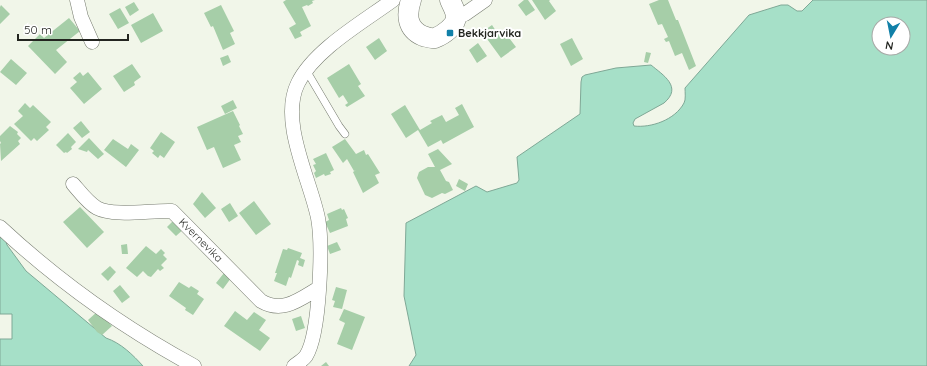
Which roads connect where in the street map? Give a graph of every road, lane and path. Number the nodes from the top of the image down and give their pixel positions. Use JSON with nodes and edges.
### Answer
{"nodes":[{"id":1,"x":77,"y":0,"type":"edge"},
{"id":2,"x":393,"y":0,"type":"edge"},
{"id":3,"x":411,"y":0,"type":"edge"},
{"id":4,"x":485,"y":0,"type":"edge"},
{"id":5,"x":453,"y":9,"type":"edge"},
{"id":6,"x":92,"y":42,"type":"dead end"},
{"id":7,"x":306,"y":70,"type":"junction"},
{"id":8,"x":345,"y":134,"type":"dead end"},
{"id":9,"x":73,"y":184,"type":"dead end"},
{"id":10,"x":0,"y":227,"type":"edge"},
{"id":11,"x":319,"y":288,"type":"junction"},
{"id":12,"x":194,"y":366,"type":"edge"},
{"id":13,"x":294,"y":366,"type":"edge"}],
"edges":[{"from":1,"to":6,"type":"street"},
{"from":2,"to":7,"type":"street"},
{"from":3,"to":5,"type":"street"},
{"from":4,"to":5,"type":"street"},
{"from":7,"to":8,"type":"lane"},
{"from":7,"to":11,"type":"street"},
{"from":9,"to":11,"type":"street","name":"Kvernevika"},
{"from":10,"to":12,"type":"street"},
{"from":11,"to":13,"type":"street"}]}
